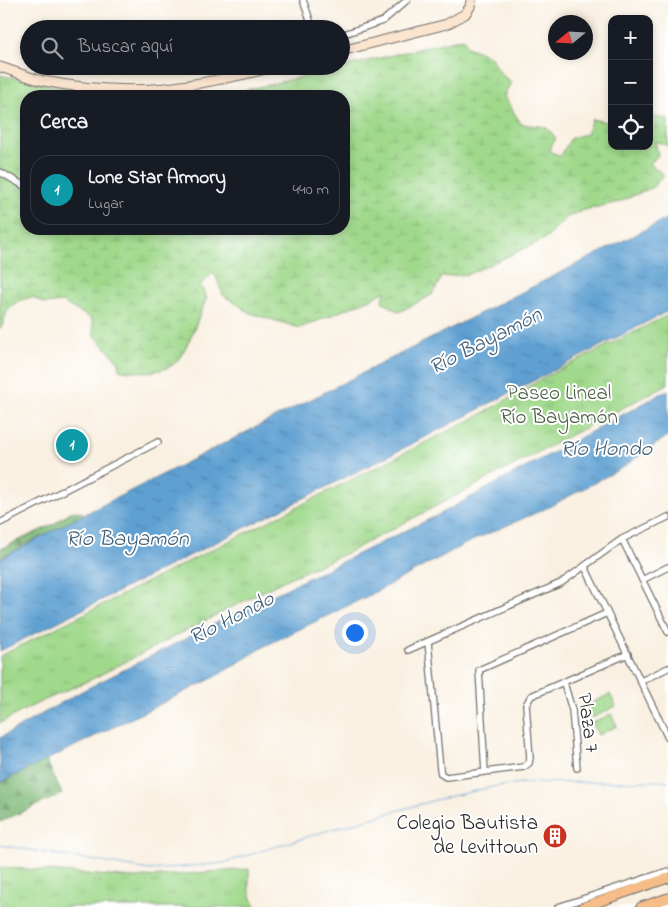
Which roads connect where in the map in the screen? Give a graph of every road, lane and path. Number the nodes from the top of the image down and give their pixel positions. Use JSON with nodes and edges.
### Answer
{"nodes":[{"id":1,"x":302,"y":0,"type":"edge"},
{"id":2,"x":406,"y":0,"type":"edge"},
{"id":3,"x":471,"y":0,"type":"edge"},
{"id":4,"x":310,"y":20,"type":"edge"},
{"id":5,"x":350,"y":32,"type":"edge"},
{"id":6,"x":350,"y":49,"type":"edge"},
{"id":7,"x":0,"y":66,"type":"edge"},
{"id":8,"x":20,"y":73,"type":"edge"},
{"id":9,"x":27,"y":75,"type":"edge"},
{"id":10,"x":239,"y":75,"type":"edge"},
{"id":11,"x":118,"y":90,"type":"edge"},
{"id":12,"x":118,"y":90,"type":"edge"},
{"id":13,"x":0,"y":172,"type":"edge"},
{"id":14,"x":20,"y":184,"type":"edge"},
{"id":15,"x":158,"y":442,"type":"dead end"},
{"id":16,"x":668,"y":517,"type":"edge"},
{"id":17,"x":0,"y":523,"type":"edge"},
{"id":18,"x":622,"y":539,"type":"junction"},
{"id":19,"x":585,"y":567,"type":"junction"},
{"id":20,"x":668,"y":567,"type":"edge"},
{"id":21,"x":642,"y":580,"type":"junction"},
{"id":22,"x":607,"y":613,"type":"junction"},
{"id":23,"x":665,"y":618,"type":"edge"},
{"id":24,"x":668,"y":632,"type":"edge"},
{"id":25,"x":428,"y":642,"type":"junction"},
{"id":26,"x":408,"y":650,"type":"dead end"},
{"id":27,"x":628,"y":654,"type":"junction"},
{"id":28,"x":668,"y":668,"type":"edge"},
{"id":29,"x":641,"y":681,"type":"junction"},
{"id":30,"x":564,"y":682,"type":"junction"},
{"id":31,"x":668,"y":738,"type":"edge"},
{"id":32,"x":577,"y":768,"type":"dead end"},
{"id":33,"x":485,"y":772,"type":"junction"},
{"id":34,"x":668,"y":871,"type":"edge"},
{"id":35,"x":668,"y":878,"type":"edge"},
{"id":36,"x":668,"y":898,"type":"edge"},
{"id":37,"x":668,"y":905,"type":"edge"},
{"id":38,"x":558,"y":907,"type":"edge"},
{"id":39,"x":583,"y":907,"type":"edge"},
{"id":40,"x":641,"y":907,"type":"edge"},
{"id":41,"x":662,"y":907,"type":"edge"}],
"edges":[{"from":1,"to":4,"type":"street"},
{"from":2,"to":5,"type":"street"},
{"from":3,"to":6,"type":"street"},
{"from":7,"to":8,"type":"street"},
{"from":9,"to":11,"type":"street"},
{"from":10,"to":12,"type":"street"},
{"from":13,"to":14,"type":"street"},
{"from":15,"to":17,"type":"street"},
{"from":16,"to":18,"type":"street"},
{"from":18,"to":19,"type":"street"},
{"from":18,"to":21,"type":"street"},
{"from":19,"to":22,"type":"street"},
{"from":19,"to":25,"type":"street"},
{"from":20,"to":21,"type":"street"},
{"from":21,"to":23,"type":"street"},
{"from":22,"to":27,"type":"street"},
{"from":22,"to":33,"type":"street"},
{"from":23,"to":24,"type":"street"},
{"from":25,"to":26,"type":"street"},
{"from":25,"to":33,"type":"street"},
{"from":27,"to":29,"type":"street"},
{"from":27,"to":30,"type":"street"},
{"from":28,"to":29,"type":"street"},
{"from":29,"to":31,"type":"street"},
{"from":30,"to":32,"type":"street","name":"Plaza 7"},
{"from":30,"to":33,"type":"street"},
{"from":34,"to":38,"type":"street"},
{"from":35,"to":39,"type":"main road"},
{"from":36,"to":40,"type":"main road"},
{"from":37,"to":41,"type":"street"}]}
